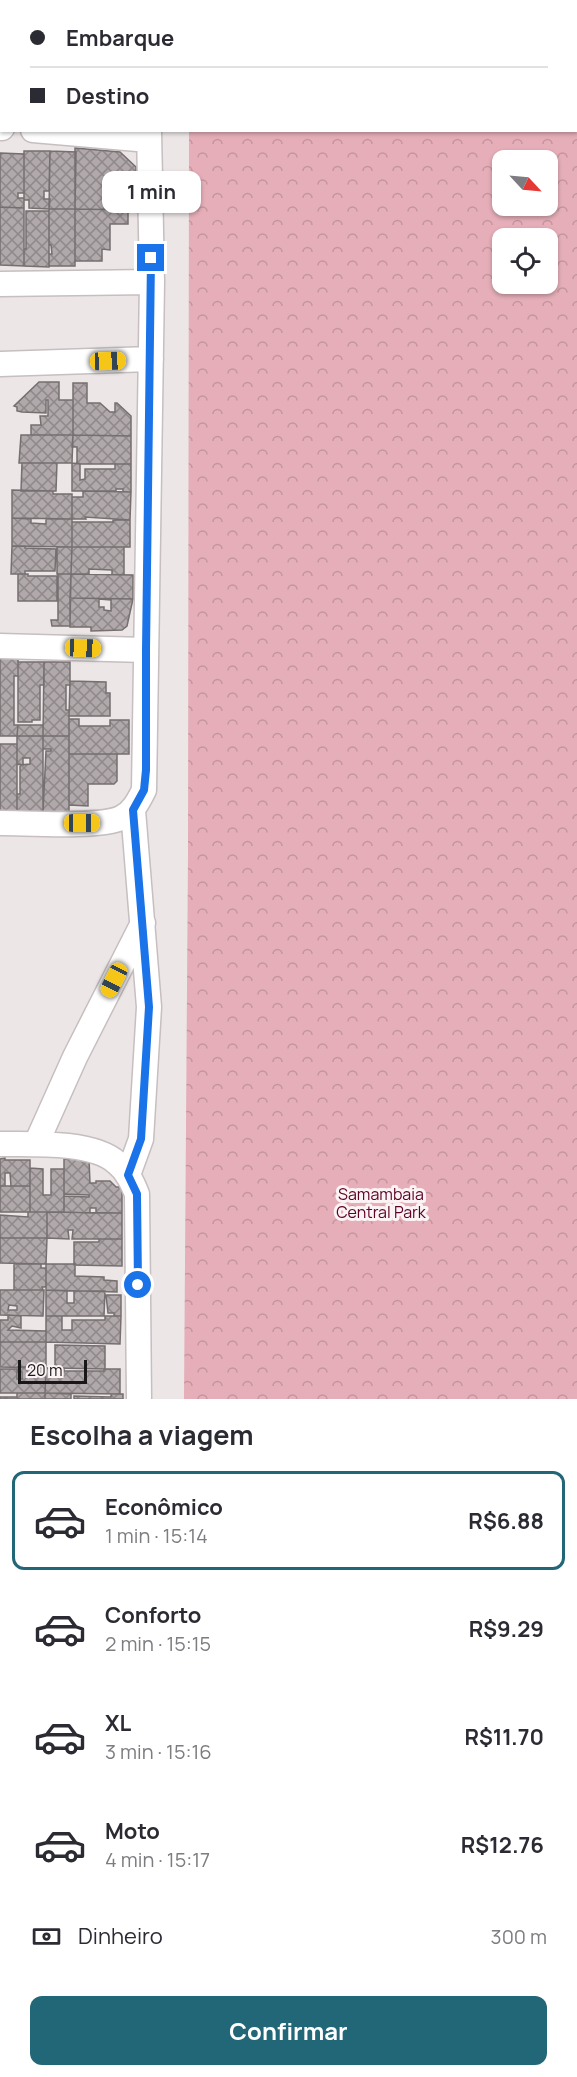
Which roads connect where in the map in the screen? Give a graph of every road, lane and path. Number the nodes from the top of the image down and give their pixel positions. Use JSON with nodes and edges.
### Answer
{"nodes":[{"id":1,"x":79,"y":132,"type":"edge"},
{"id":2,"x":149,"y":135,"type":"edge"},
{"id":3,"x":152,"y":282,"type":"junction"},
{"id":4,"x":0,"y":284,"type":"edge"},
{"id":5,"x":151,"y":359,"type":"junction"},
{"id":6,"x":0,"y":364,"type":"edge"},
{"id":7,"x":0,"y":646,"type":"edge"},
{"id":8,"x":146,"y":650,"type":"junction"},
{"id":9,"x":133,"y":810,"type":"junction"},
{"id":10,"x":0,"y":823,"type":"edge"},
{"id":11,"x":143,"y":923,"type":"junction"},
{"id":12,"x":0,"y":1144,"type":"edge"},
{"id":13,"x":36,"y":1144,"type":"junction"},
{"id":14,"x":128,"y":1175,"type":"junction"},
{"id":15,"x":139,"y":1399,"type":"edge"}],
"edges":[{"from":1,"to":2,"type":"street"},
{"from":2,"to":3,"type":"street"},
{"from":3,"to":4,"type":"street"},
{"from":3,"to":5,"type":"street"},
{"from":5,"to":6,"type":"street"},
{"from":5,"to":8,"type":"street"},
{"from":7,"to":8,"type":"street"},
{"from":8,"to":9,"type":"street"},
{"from":9,"to":10,"type":"street"},
{"from":9,"to":11,"type":"street"},
{"from":11,"to":13,"type":"street"},
{"from":11,"to":14,"type":"street"},
{"from":12,"to":13,"type":"street"},
{"from":13,"to":14,"type":"street"},
{"from":14,"to":15,"type":"street"}]}
